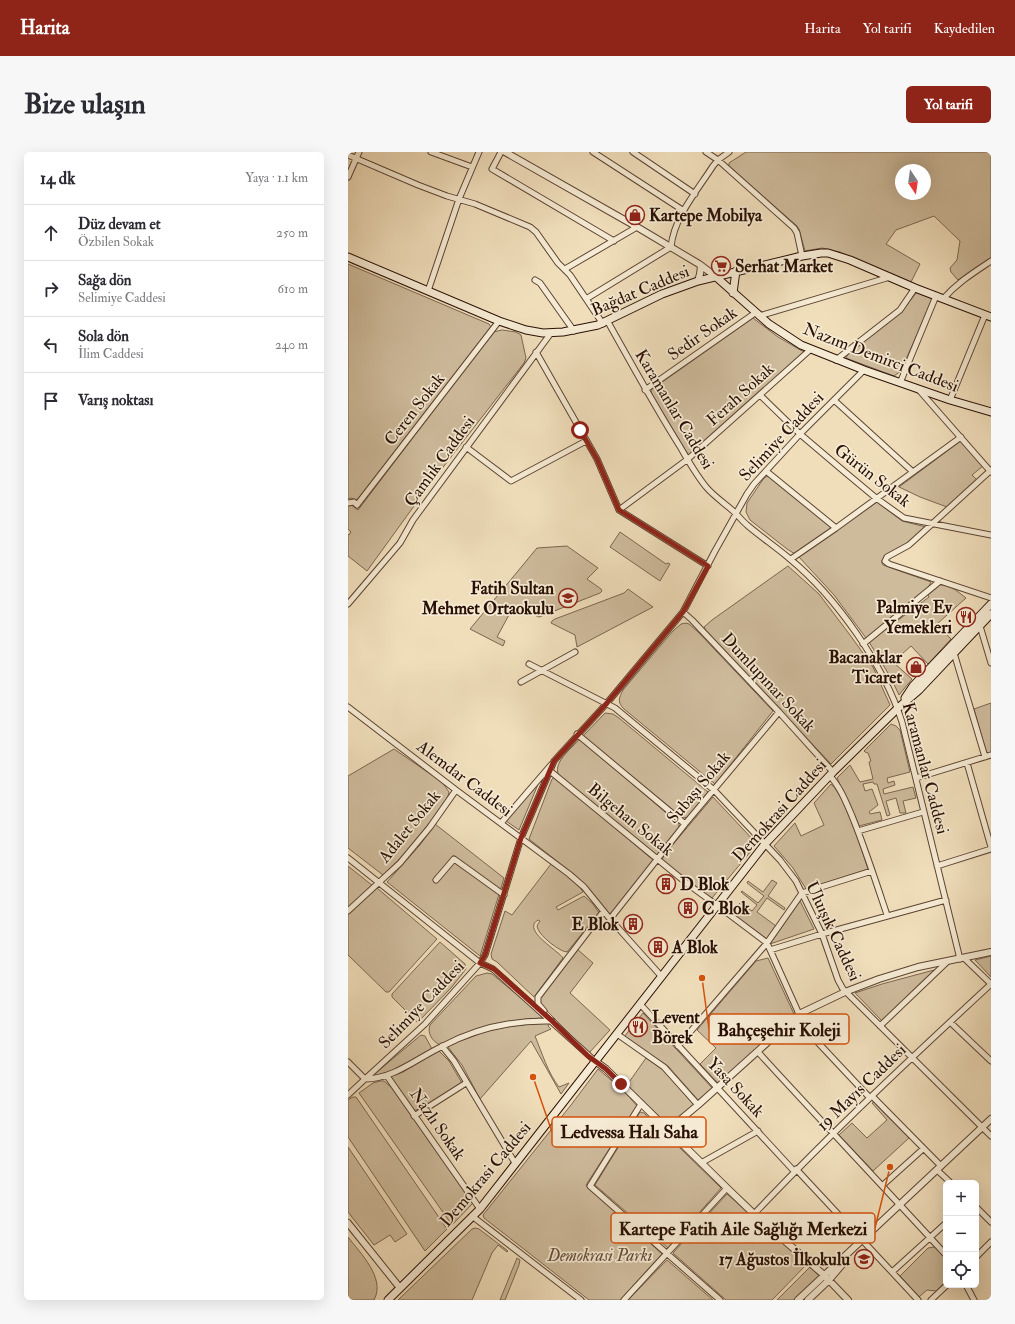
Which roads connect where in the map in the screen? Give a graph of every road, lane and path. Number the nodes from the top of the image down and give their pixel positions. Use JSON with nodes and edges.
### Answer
{"nodes":[{"id":1,"x":359,"y":152,"type":"edge"},
{"id":2,"x":431,"y":152,"type":"edge"},
{"id":3,"x":479,"y":152,"type":"edge"},
{"id":4,"x":501,"y":152,"type":"edge"},
{"id":5,"x":505,"y":152,"type":"edge"},
{"id":6,"x":593,"y":152,"type":"edge"},
{"id":7,"x":633,"y":152,"type":"edge"},
{"id":8,"x":706,"y":152,"type":"edge"},
{"id":9,"x":729,"y":152,"type":"edge"},
{"id":10,"x":438,"y":153,"type":"edge"},
{"id":11,"x":348,"y":155,"type":"edge"},
{"id":12,"x":356,"y":158,"type":"junction"},
{"id":13,"x":718,"y":160,"type":"junction"},
{"id":14,"x":472,"y":167,"type":"junction"},
{"id":15,"x":348,"y":177,"type":"edge"},
{"id":16,"x":695,"y":194,"type":"junction"},
{"id":17,"x":459,"y":199,"type":"junction"},
{"id":18,"x":684,"y":211,"type":"junction"},
{"id":19,"x":637,"y":227,"type":"junction"},
{"id":20,"x":614,"y":241,"type":"junction"},
{"id":21,"x":671,"y":247,"type":"junction"},
{"id":22,"x":802,"y":256,"type":"junction"},
{"id":23,"x":348,"y":257,"type":"edge"},
{"id":24,"x":991,"y":261,"type":"edge"},
{"id":25,"x":701,"y":266,"type":"junction"},
{"id":26,"x":565,"y":269,"type":"junction"},
{"id":27,"x":736,"y":271,"type":"junction"},
{"id":28,"x":714,"y":276,"type":"junction"},
{"id":29,"x":890,"y":277,"type":"junction"},
{"id":30,"x":535,"y":280,"type":"dead end"},
{"id":31,"x":698,"y":281,"type":"junction"},
{"id":32,"x":915,"y":288,"type":"junction"},
{"id":33,"x":428,"y":291,"type":"junction"},
{"id":34,"x":733,"y":293,"type":"junction"},
{"id":35,"x":940,"y":298,"type":"junction"},
{"id":36,"x":586,"y":299,"type":"junction"},
{"id":37,"x":757,"y":314,"type":"junction"},
{"id":38,"x":988,"y":316,"type":"edge"},
{"id":39,"x":499,"y":321,"type":"junction"},
{"id":40,"x":605,"y":323,"type":"junction"},
{"id":41,"x":574,"y":331,"type":"junction"},
{"id":42,"x":551,"y":333,"type":"junction"},
{"id":43,"x":810,"y":349,"type":"junction"},
{"id":44,"x":536,"y":352,"type":"junction"},
{"id":45,"x":836,"y":360,"type":"junction"},
{"id":46,"x":864,"y":370,"type":"junction"},
{"id":47,"x":900,"y":383,"type":"junction"},
{"id":48,"x":645,"y":390,"type":"junction"},
{"id":49,"x":919,"y":390,"type":"junction"},
{"id":50,"x":760,"y":395,"type":"junction"},
{"id":51,"x":834,"y":400,"type":"junction"},
{"id":52,"x":950,"y":400,"type":"junction"},
{"id":53,"x":991,"y":412,"type":"edge"},
{"id":54,"x":800,"y":434,"type":"junction"},
{"id":55,"x":961,"y":437,"type":"junction"},
{"id":56,"x":586,"y":441,"type":"junction"},
{"id":57,"x":466,"y":447,"type":"junction"},
{"id":58,"x":688,"y":459,"type":"junction"},
{"id":59,"x":766,"y":471,"type":"junction"},
{"id":60,"x":991,"y":471,"type":"edge"},
{"id":61,"x":913,"y":472,"type":"junction"},
{"id":62,"x":876,"y":498,"type":"junction"},
{"id":63,"x":348,"y":502,"type":"edge"},
{"id":64,"x":619,"y":510,"type":"junction"},
{"id":65,"x":736,"y":513,"type":"junction"},
{"id":66,"x":932,"y":524,"type":"junction"},
{"id":67,"x":836,"y":528,"type":"junction"},
{"id":68,"x":991,"y":535,"type":"edge"},
{"id":69,"x":791,"y":559,"type":"junction"},
{"id":70,"x":708,"y":566,"type":"junction"},
{"id":71,"x":940,"y":581,"type":"junction"},
{"id":72,"x":991,"y":598,"type":"edge"},
{"id":73,"x":348,"y":604,"type":"edge"},
{"id":74,"x":991,"y":604,"type":"edge"},
{"id":75,"x":683,"y":612,"type":"junction"},
{"id":76,"x":991,"y":614,"type":"edge"},
{"id":77,"x":980,"y":626,"type":"junction"},
{"id":78,"x":863,"y":644,"type":"junction"},
{"id":79,"x":575,"y":652,"type":"dead end"},
{"id":80,"x":954,"y":653,"type":"junction"},
{"id":81,"x":991,"y":663,"type":"edge"},
{"id":82,"x":528,"y":664,"type":"dead end"},
{"id":83,"x":542,"y":670,"type":"junction"},
{"id":84,"x":522,"y":682,"type":"dead end"},
{"id":85,"x":607,"y":703,"type":"junction"},
{"id":86,"x":348,"y":707,"type":"edge"},
{"id":87,"x":898,"y":708,"type":"junction"},
{"id":88,"x":779,"y":712,"type":"junction"},
{"id":89,"x":577,"y":734,"type":"junction"},
{"id":90,"x":988,"y":756,"type":"edge"},
{"id":91,"x":554,"y":761,"type":"junction"},
{"id":92,"x":968,"y":763,"type":"junction"},
{"id":93,"x":550,"y":771,"type":"junction"},
{"id":94,"x":831,"y":774,"type":"junction"},
{"id":95,"x":916,"y":778,"type":"junction"},
{"id":96,"x":456,"y":790,"type":"junction"},
{"id":97,"x":714,"y":790,"type":"junction"},
{"id":98,"x":924,"y":812,"type":"junction"},
{"id":99,"x":501,"y":823,"type":"junction"},
{"id":100,"x":685,"y":824,"type":"junction"},
{"id":101,"x":858,"y":831,"type":"junction"},
{"id":102,"x":521,"y":838,"type":"junction"},
{"id":103,"x":765,"y":844,"type":"junction"},
{"id":104,"x":991,"y":848,"type":"edge"},
{"id":105,"x":348,"y":858,"type":"edge"},
{"id":106,"x":657,"y":859,"type":"junction"},
{"id":107,"x":937,"y":866,"type":"junction"},
{"id":108,"x":872,"y":871,"type":"junction"},
{"id":109,"x":436,"y":880,"type":"dead end"},
{"id":110,"x":379,"y":883,"type":"junction"},
{"id":111,"x":802,"y":893,"type":"junction"},
{"id":112,"x":504,"y":895,"type":"junction"},
{"id":113,"x":946,"y":900,"type":"junction"},
{"id":114,"x":717,"y":905,"type":"junction"},
{"id":115,"x":348,"y":911,"type":"edge"},
{"id":116,"x":603,"y":912,"type":"junction"},
{"id":117,"x":887,"y":915,"type":"junction"},
{"id":118,"x":610,"y":919,"type":"junction"},
{"id":119,"x":822,"y":934,"type":"junction"},
{"id":120,"x":767,"y":944,"type":"junction"},
{"id":121,"x":770,"y":950,"type":"junction"},
{"id":122,"x":991,"y":952,"type":"edge"},
{"id":123,"x":962,"y":959,"type":"junction"},
{"id":124,"x":947,"y":962,"type":"junction"},
{"id":125,"x":480,"y":963,"type":"junction"},
{"id":126,"x":662,"y":977,"type":"junction"},
{"id":127,"x":991,"y":984,"type":"edge"},
{"id":128,"x":845,"y":992,"type":"junction"},
{"id":129,"x":640,"y":1004,"type":"junction"},
{"id":130,"x":797,"y":1016,"type":"junction"},
{"id":131,"x":552,"y":1021,"type":"junction"},
{"id":132,"x":950,"y":1022,"type":"junction"},
{"id":133,"x":880,"y":1026,"type":"junction"},
{"id":134,"x":617,"y":1034,"type":"junction"},
{"id":135,"x":442,"y":1046,"type":"junction"},
{"id":136,"x":678,"y":1046,"type":"junction"},
{"id":137,"x":758,"y":1052,"type":"junction"},
{"id":138,"x":911,"y":1058,"type":"junction"},
{"id":139,"x":595,"y":1061,"type":"junction"},
{"id":140,"x":991,"y":1061,"type":"edge"},
{"id":141,"x":348,"y":1062,"type":"edge"},
{"id":142,"x":387,"y":1076,"type":"junction"},
{"id":143,"x":365,"y":1079,"type":"junction"},
{"id":144,"x":466,"y":1083,"type":"junction"},
{"id":145,"x":717,"y":1088,"type":"junction"},
{"id":146,"x":348,"y":1095,"type":"edge"},
{"id":147,"x":871,"y":1097,"type":"junction"},
{"id":148,"x":641,"y":1104,"type":"junction"},
{"id":149,"x":698,"y":1105,"type":"junction"},
{"id":150,"x":414,"y":1116,"type":"junction"},
{"id":151,"x":991,"y":1119,"type":"edge"},
{"id":152,"x":982,"y":1127,"type":"junction"},
{"id":153,"x":668,"y":1130,"type":"junction"},
{"id":154,"x":758,"y":1131,"type":"junction"},
{"id":155,"x":832,"y":1134,"type":"junction"},
{"id":156,"x":991,"y":1136,"type":"edge"},
{"id":157,"x":923,"y":1149,"type":"junction"},
{"id":158,"x":516,"y":1163,"type":"junction"},
{"id":159,"x":701,"y":1163,"type":"junction"},
{"id":160,"x":939,"y":1168,"type":"junction"},
{"id":161,"x":795,"y":1170,"type":"junction"},
{"id":162,"x":949,"y":1180,"type":"edge"},
{"id":163,"x":883,"y":1185,"type":"junction"},
{"id":164,"x":727,"y":1188,"type":"junction"},
{"id":165,"x":900,"y":1204,"type":"junction"},
{"id":166,"x":480,"y":1209,"type":"junction"},
{"id":167,"x":979,"y":1210,"type":"edge"},
{"id":168,"x":754,"y":1214,"type":"junction"},
{"id":169,"x":472,"y":1216,"type":"junction"},
{"id":170,"x":991,"y":1222,"type":"edge"},
{"id":171,"x":348,"y":1223,"type":"edge"},
{"id":172,"x":943,"y":1226,"type":"edge"},
{"id":173,"x":930,"y":1237,"type":"junction"},
{"id":174,"x":862,"y":1240,"type":"junction"},
{"id":175,"x":991,"y":1242,"type":"edge"},
{"id":176,"x":943,"y":1252,"type":"edge"},
{"id":177,"x":667,"y":1253,"type":"junction"},
{"id":178,"x":979,"y":1254,"type":"edge"},
{"id":179,"x":892,"y":1272,"type":"junction"},
{"id":180,"x":827,"y":1278,"type":"junction"},
{"id":181,"x":400,"y":1288,"type":"junction"},
{"id":182,"x":944,"y":1288,"type":"edge"},
{"id":183,"x":968,"y":1288,"type":"edge"},
{"id":184,"x":388,"y":1300,"type":"edge"},
{"id":185,"x":581,"y":1300,"type":"edge"},
{"id":186,"x":624,"y":1300,"type":"edge"},
{"id":187,"x":720,"y":1300,"type":"edge"},
{"id":188,"x":798,"y":1300,"type":"edge"},
{"id":189,"x":808,"y":1300,"type":"edge"},
{"id":190,"x":848,"y":1300,"type":"edge"},
{"id":191,"x":918,"y":1300,"type":"edge"},
{"id":192,"x":931,"y":1300,"type":"edge"},
{"id":193,"x":974,"y":1300,"type":"edge"}],
"edges":[{"from":1,"to":12,"type":"street"},
{"from":2,"to":10,"type":"street"},
{"from":3,"to":14,"type":"street"},
{"from":4,"to":20,"type":"street"},
{"from":5,"to":19,"type":"street","name":"Nazım Demirci Caddesi"},
{"from":6,"to":18,"type":"street"},
{"from":7,"to":16,"type":"street"},
{"from":8,"to":13,"type":"street"},
{"from":9,"to":13,"type":"street"},
{"from":10,"to":14,"type":"street"},
{"from":11,"to":12,"type":"street","name":"Karamanlar Caddesi"},
{"from":12,"to":15,"type":"street"},
{"from":12,"to":17,"type":"street","name":"Karamanlar Caddesi"},
{"from":13,"to":16,"type":"street"},
{"from":13,"to":22,"type":"street"},
{"from":14,"to":17,"type":"street"},
{"from":16,"to":18,"type":"street"},
{"from":17,"to":26,"type":"street","name":"Karamanlar Caddesi"},
{"from":17,"to":33,"type":"street"},
{"from":18,"to":21,"type":"street"},
{"from":19,"to":20,"type":"street"},
{"from":19,"to":21,"type":"street","name":"Nazım Demirci Caddesi"},
{"from":20,"to":26,"type":"street"},
{"from":21,"to":25,"type":"street","name":"Nazım Demirci Caddesi"},
{"from":21,"to":36,"type":"street"},
{"from":22,"to":27,"type":"main road","name":"Bağdat Caddesi"},
{"from":22,"to":29,"type":"main road","name":"Bağdat Caddesi"},
{"from":23,"to":33,"type":"main road","name":"Bağdat Caddesi"},
{"from":24,"to":35,"type":"street"},
{"from":25,"to":28,"type":"street","name":"Nazım Demirci Caddesi"},
{"from":25,"to":31,"type":"street"},
{"from":26,"to":36,"type":"street","name":"Karamanlar Caddesi"},
{"from":27,"to":28,"type":"main road","name":"Bağdat Caddesi"},
{"from":27,"to":34,"type":"main road"},
{"from":28,"to":31,"type":"main road","name":"Bağdat Caddesi"},
{"from":28,"to":34,"type":"main road","name":"Nazım Demirci Caddesi"},
{"from":29,"to":32,"type":"main road","name":"Bağdat Caddesi"},
{"from":29,"to":37,"type":"street","name":"Sedir Sokak"},
{"from":30,"to":41,"type":"street"},
{"from":31,"to":40,"type":"main road","name":"Bağdat Caddesi"},
{"from":32,"to":35,"type":"main road","name":"Bağdat Caddesi"},
{"from":32,"to":45,"type":"street"},
{"from":33,"to":39,"type":"main road","name":"Bağdat Caddesi"},
{"from":34,"to":37,"type":"main road","name":"Nazım Demirci Caddesi"},
{"from":35,"to":38,"type":"main road","name":"Bağdat Caddesi"},
{"from":35,"to":47,"type":"street"},
{"from":36,"to":40,"type":"street","name":"Karamanlar Caddesi"},
{"from":37,"to":43,"type":"main road","name":"Nazım Demirci Caddesi"},
{"from":37,"to":48,"type":"street","name":"Sedir Sokak"},
{"from":38,"to":52,"type":"street"},
{"from":39,"to":42,"type":"main road","name":"Bağdat Caddesi"},
{"from":39,"to":63,"type":"street","name":"Ceren Sokak"},
{"from":40,"to":41,"type":"main road","name":"Bağdat Caddesi"},
{"from":40,"to":48,"type":"street","name":"Karamanlar Caddesi"},
{"from":41,"to":42,"type":"main road","name":"Bağdat Caddesi"},
{"from":42,"to":44,"type":"street","name":"Çamlık Caddesi"},
{"from":43,"to":45,"type":"main road","name":"Nazım Demirci Caddesi"},
{"from":43,"to":50,"type":"street","name":"Ferah Sokak"},
{"from":44,"to":56,"type":"street"},
{"from":44,"to":57,"type":"street","name":"Çamlık Caddesi"},
{"from":45,"to":46,"type":"main road","name":"Nazım Demirci Caddesi"},
{"from":46,"to":47,"type":"main road","name":"Nazım Demirci Caddesi"},
{"from":46,"to":51,"type":"street","name":"Selimiye Caddesi"},
{"from":47,"to":49,"type":"main road","name":"Nazım Demirci Caddesi"},
{"from":48,"to":58,"type":"street","name":"Karamanlar Caddesi"},
{"from":49,"to":52,"type":"main road","name":"Nazım Demirci Caddesi"},
{"from":49,"to":55,"type":"street"},
{"from":50,"to":54,"type":"street","name":"Gürün Sokak"},
{"from":50,"to":58,"type":"street","name":"Ferah Sokak"},
{"from":51,"to":54,"type":"street","name":"Selimiye Caddesi"},
{"from":51,"to":61,"type":"street"},
{"from":52,"to":53,"type":"main road","name":"Nazım Demirci Caddesi"},
{"from":54,"to":59,"type":"street","name":"Selimiye Caddesi"},
{"from":54,"to":62,"type":"street","name":"Gürün Sokak"},
{"from":55,"to":60,"type":"street"},
{"from":55,"to":61,"type":"street"},
{"from":56,"to":57,"type":"street"},
{"from":56,"to":64,"type":"street"},
{"from":57,"to":73,"type":"street","name":"Çamlık Caddesi"},
{"from":58,"to":64,"type":"street","name":"Ferah Sokak"},
{"from":58,"to":65,"type":"street","name":"Karamanlar Caddesi"},
{"from":59,"to":65,"type":"street","name":"Selimiye Caddesi"},
{"from":59,"to":67,"type":"street"},
{"from":60,"to":66,"type":"street"},
{"from":61,"to":62,"type":"street"},
{"from":62,"to":66,"type":"street","name":"Gürün Sokak"},
{"from":62,"to":67,"type":"street"},
{"from":64,"to":70,"type":"street"},
{"from":65,"to":69,"type":"street","name":"Karamanlar Caddesi"},
{"from":65,"to":70,"type":"street","name":"Selimiye Caddesi"},
{"from":66,"to":68,"type":"street","name":"Gürün Sokak"},
{"from":66,"to":71,"type":"street"},
{"from":67,"to":69,"type":"street"},
{"from":69,"to":78,"type":"street","name":"Karamanlar Caddesi"},
{"from":70,"to":75,"type":"street","name":"Selimiye Caddesi"},
{"from":71,"to":72,"type":"street"},
{"from":71,"to":78,"type":"street"},
{"from":74,"to":87,"type":"main road","name":"Demokrasi Caddesi"},
{"from":75,"to":85,"type":"street","name":"Selimiye Caddesi"},
{"from":75,"to":88,"type":"street","name":"Dumlupınar Sokak"},
{"from":76,"to":77,"type":"main road","name":"Demokrasi Caddesi"},
{"from":77,"to":80,"type":"main road","name":"Demokrasi Caddesi"},
{"from":77,"to":81,"type":"street"},
{"from":78,"to":87,"type":"street","name":"Karamanlar Caddesi"},
{"from":79,"to":83,"type":"street"},
{"from":80,"to":87,"type":"main road","name":"Demokrasi Caddesi"},
{"from":80,"to":90,"type":"street"},
{"from":82,"to":83,"type":"street","name":"Uluışık Caddesi"},
{"from":83,"to":84,"type":"street"},
{"from":83,"to":85,"type":"street","name":"Uluışık Caddesi"},
{"from":85,"to":89,"type":"street","name":"Selimiye Caddesi"},
{"from":85,"to":97,"type":"street","name":"Uluışık Caddesi"},
{"from":86,"to":96,"type":"street","name":"Alemdar Caddesi"},
{"from":87,"to":94,"type":"main road","name":"Demokrasi Caddesi"},
{"from":87,"to":95,"type":"street","name":"Karamanlar Caddesi"},
{"from":88,"to":94,"type":"street","name":"Dumlupınar Sokak"},
{"from":88,"to":97,"type":"street","name":"Subaşı Sokak"},
{"from":89,"to":91,"type":"street","name":"Selimiye Caddesi"},
{"from":89,"to":100,"type":"street"},
{"from":90,"to":92,"type":"street"},
{"from":91,"to":93,"type":"street","name":"Selimiye Caddesi"},
{"from":91,"to":99,"type":"street"},
{"from":92,"to":95,"type":"street"},
{"from":92,"to":104,"type":"street"},
{"from":93,"to":102,"type":"street","name":"Selimiye Caddesi"},
{"from":93,"to":106,"type":"street","name":"Bilgehan Sokak"},
{"from":94,"to":101,"type":"street","name":"Dumlupınar Sokak"},
{"from":94,"to":103,"type":"main road","name":"Demokrasi Caddesi"},
{"from":95,"to":98,"type":"street","name":"Karamanlar Caddesi"},
{"from":96,"to":99,"type":"street","name":"Alemdar Caddesi"},
{"from":96,"to":110,"type":"street","name":"Adalet Sokak"},
{"from":97,"to":100,"type":"street","name":"Subaşı Sokak"},
{"from":97,"to":103,"type":"street","name":"Uluışık Caddesi"},
{"from":98,"to":101,"type":"street"},
{"from":98,"to":107,"type":"street","name":"Karamanlar Caddesi"},
{"from":99,"to":102,"type":"street","name":"Alemdar Caddesi"},
{"from":100,"to":106,"type":"street","name":"Subaşı Sokak"},
{"from":101,"to":108,"type":"street","name":"Dumlupınar Sokak"},
{"from":102,"to":112,"type":"street","name":"Selimiye Caddesi"},
{"from":102,"to":116,"type":"street","name":"Alemdar Caddesi"},
{"from":103,"to":111,"type":"street","name":"Uluışık Caddesi"},
{"from":103,"to":114,"type":"main road","name":"Demokrasi Caddesi"},
{"from":104,"to":107,"type":"street"},
{"from":105,"to":110,"type":"street"},
{"from":106,"to":114,"type":"street","name":"Bilgehan Sokak"},
{"from":106,"to":118,"type":"street","name":"Subaşı Sokak"},
{"from":107,"to":113,"type":"street","name":"Karamanlar Caddesi"},
{"from":108,"to":111,"type":"street"},
{"from":108,"to":117,"type":"street","name":"Dumlupınar Sokak"},
{"from":109,"to":112,"type":"street"},
{"from":110,"to":115,"type":"street","name":"Adalet Sokak"},
{"from":110,"to":125,"type":"street"},
{"from":111,"to":119,"type":"street","name":"Uluışık Caddesi"},
{"from":111,"to":120,"type":"street"},
{"from":112,"to":125,"type":"street","name":"Selimiye Caddesi"},
{"from":113,"to":117,"type":"street"},
{"from":113,"to":123,"type":"street","name":"Karamanlar Caddesi"},
{"from":114,"to":120,"type":"street","name":"Bilgehan Sokak"},
{"from":114,"to":126,"type":"main road","name":"Demokrasi Caddesi"},
{"from":116,"to":118,"type":"street","name":"Alemdar Caddesi"},
{"from":116,"to":131,"type":"street"},
{"from":117,"to":119,"type":"street"},
{"from":118,"to":126,"type":"street","name":"Alemdar Caddesi"},
{"from":119,"to":121,"type":"street"},
{"from":119,"to":128,"type":"street","name":"Uluışık Caddesi"},
{"from":120,"to":121,"type":"street","name":"Bilgehan Sokak"},
{"from":120,"to":136,"type":"street"},
{"from":121,"to":130,"type":"street","name":"Bilgehan Sokak"},
{"from":122,"to":123,"type":"street"},
{"from":123,"to":124,"type":"street"},
{"from":123,"to":127,"type":"street"},
{"from":124,"to":128,"type":"street"},
{"from":124,"to":133,"type":"street"},
{"from":125,"to":131,"type":"street"},
{"from":125,"to":143,"type":"street","name":"Selimiye Caddesi"},
{"from":126,"to":129,"type":"main road","name":"Demokrasi Caddesi"},
{"from":127,"to":132,"type":"street","name":"19 Mayıs Caddesi"},
{"from":128,"to":130,"type":"street"},
{"from":128,"to":133,"type":"street","name":"Uluışık Caddesi"},
{"from":129,"to":134,"type":"main road","name":"Demokrasi Caddesi"},
{"from":129,"to":136,"type":"street","name":"Yasa Sokak"},
{"from":130,"to":137,"type":"street"},
{"from":130,"to":147,"type":"street","name":"Bilgehan Sokak"},
{"from":131,"to":135,"type":"street"},
{"from":131,"to":139,"type":"street"},
{"from":132,"to":138,"type":"street","name":"19 Mayıs Caddesi"},
{"from":132,"to":140,"type":"street"},
{"from":133,"to":138,"type":"street","name":"Uluışık Caddesi"},
{"from":134,"to":139,"type":"main road","name":"Demokrasi Caddesi"},
{"from":134,"to":149,"type":"street"},
{"from":135,"to":142,"type":"street"},
{"from":135,"to":144,"type":"street"},
{"from":136,"to":145,"type":"street","name":"Yasa Sokak"},
{"from":137,"to":145,"type":"street"},
{"from":137,"to":155,"type":"street"},
{"from":138,"to":147,"type":"street","name":"19 Mayıs Caddesi"},
{"from":138,"to":152,"type":"street","name":"Uluışık Caddesi"},
{"from":139,"to":148,"type":"street"},
{"from":139,"to":158,"type":"main road","name":"Demokrasi Caddesi"},
{"from":141,"to":143,"type":"street"},
{"from":142,"to":143,"type":"street"},
{"from":142,"to":150,"type":"street","name":"Nazlı Sokak"},
{"from":143,"to":146,"type":"street","name":"Selimiye Caddesi"},
{"from":144,"to":150,"type":"street"},
{"from":144,"to":158,"type":"street"},
{"from":145,"to":149,"type":"street"},
{"from":145,"to":154,"type":"street","name":"Yasa Sokak"},
{"from":147,"to":155,"type":"street","name":"19 Mayıs Caddesi"},
{"from":147,"to":157,"type":"street","name":"Bilgehan Sokak"},
{"from":148,"to":153,"type":"street"},
{"from":148,"to":177,"type":"street"},
{"from":149,"to":153,"type":"street"},
{"from":150,"to":166,"type":"street","name":"Nazlı Sokak"},
{"from":151,"to":152,"type":"street"},
{"from":152,"to":156,"type":"street","name":"Uluışık Caddesi"},
{"from":152,"to":160,"type":"street"},
{"from":153,"to":159,"type":"street"},
{"from":154,"to":159,"type":"street"},
{"from":154,"to":161,"type":"street","name":"Yasa Sokak"},
{"from":155,"to":161,"type":"street","name":"19 Mayıs Caddesi"},
{"from":155,"to":163,"type":"street"},
{"from":157,"to":160,"type":"street","name":"Bilgehan Sokak"},
{"from":157,"to":163,"type":"street"},
{"from":158,"to":166,"type":"main road","name":"Demokrasi Caddesi"},
{"from":159,"to":164,"type":"street"},
{"from":160,"to":162,"type":"street","name":"Bilgehan Sokak"},
{"from":160,"to":165,"type":"street"},
{"from":161,"to":168,"type":"street","name":"19 Mayıs Caddesi"},
{"from":161,"to":174,"type":"street","name":"Yasa Sokak"},
{"from":163,"to":165,"type":"street"},
{"from":164,"to":168,"type":"street"},
{"from":164,"to":177,"type":"street"},
{"from":165,"to":173,"type":"street"},
{"from":165,"to":174,"type":"street"},
{"from":166,"to":169,"type":"main road","name":"Demokrasi Caddesi"},
{"from":167,"to":170,"type":"street"},
{"from":168,"to":180,"type":"street"},
{"from":169,"to":181,"type":"main road","name":"Demokrasi Caddesi"},
{"from":169,"to":185,"type":"street"},
{"from":171,"to":181,"type":"street"},
{"from":172,"to":173,"type":"street"},
{"from":173,"to":176,"type":"street"},
{"from":173,"to":179,"type":"street"},
{"from":174,"to":179,"type":"street","name":"Yasa Sokak"},
{"from":174,"to":180,"type":"street"},
{"from":175,"to":178,"type":"street"},
{"from":177,"to":186,"type":"street"},
{"from":177,"to":187,"type":"street"},
{"from":179,"to":191,"type":"street","name":"Yasa Sokak"},
{"from":180,"to":188,"type":"street"},
{"from":180,"to":189,"type":"street"},
{"from":180,"to":190,"type":"street"},
{"from":181,"to":184,"type":"main road","name":"Demokrasi Caddesi"},
{"from":182,"to":192,"type":"street"},
{"from":183,"to":193,"type":"street"}]}
